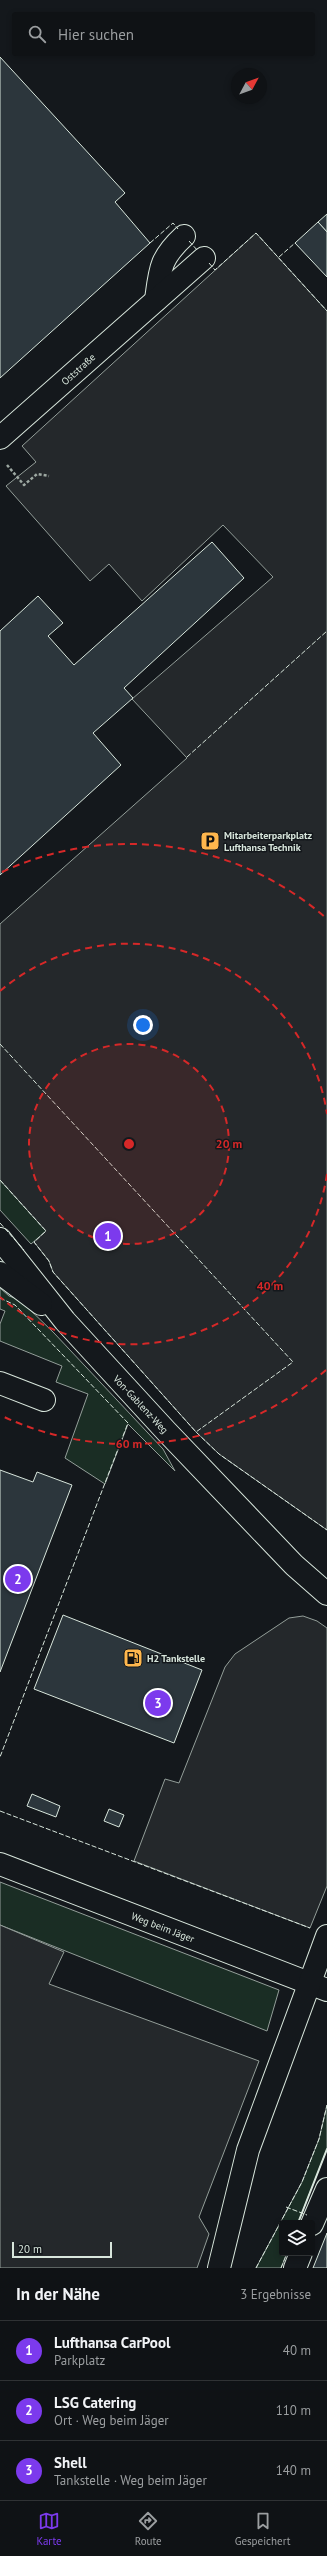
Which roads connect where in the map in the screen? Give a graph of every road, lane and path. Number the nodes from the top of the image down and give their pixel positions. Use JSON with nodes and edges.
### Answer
{"nodes":[{"id":1,"x":184,"y":236,"type":"dead end"},
{"id":2,"x":204,"y":258,"type":"dead end"},
{"id":3,"x":156,"y":300,"type":"junction"},
{"id":4,"x":0,"y":438,"type":"edge"},
{"id":5,"x":4,"y":462,"type":"dead end"},
{"id":6,"x":49,"y":476,"type":"dead end"},
{"id":7,"x":0,"y":1239,"type":"edge"},
{"id":8,"x":0,"y":1273,"type":"edge"},
{"id":9,"x":65,"y":1321,"type":"junction"},
{"id":10,"x":0,"y":1383,"type":"edge"},
{"id":11,"x":44,"y":1400,"type":"dead end"},
{"id":12,"x":327,"y":1594,"type":"edge"},
{"id":13,"x":0,"y":1864,"type":"edge"},
{"id":14,"x":327,"y":1936,"type":"edge"},
{"id":15,"x":318,"y":1987,"type":"edge"},
{"id":16,"x":327,"y":2189,"type":"edge"},
{"id":17,"x":314,"y":2220,"type":"edge"},
{"id":18,"x":300,"y":2256,"type":"edge"},
{"id":19,"x":219,"y":2268,"type":"edge"},
{"id":20,"x":295,"y":2268,"type":"edge"}],
"edges":[{"from":1,"to":3,"type":"street"},
{"from":2,"to":3,"type":"street","name":"Oststraße"},
{"from":3,"to":4,"type":"street","name":"Oststraße"},
{"from":5,"to":6,"type":"path"},
{"from":7,"to":9,"type":"street","name":"Von-Gablenz-Weg"},
{"from":8,"to":9,"type":"street","name":"Von-Gablenz-Weg"},
{"from":9,"to":12,"type":"street","name":"Von-Gablenz-Weg"},
{"from":10,"to":11,"type":"street"},
{"from":13,"to":15,"type":"street","name":"Weg beim Jäger"},
{"from":14,"to":15,"type":"street"},
{"from":15,"to":19,"type":"street"},
{"from":16,"to":17,"type":"street"},
{"from":18,"to":20,"type":"street"}]}
